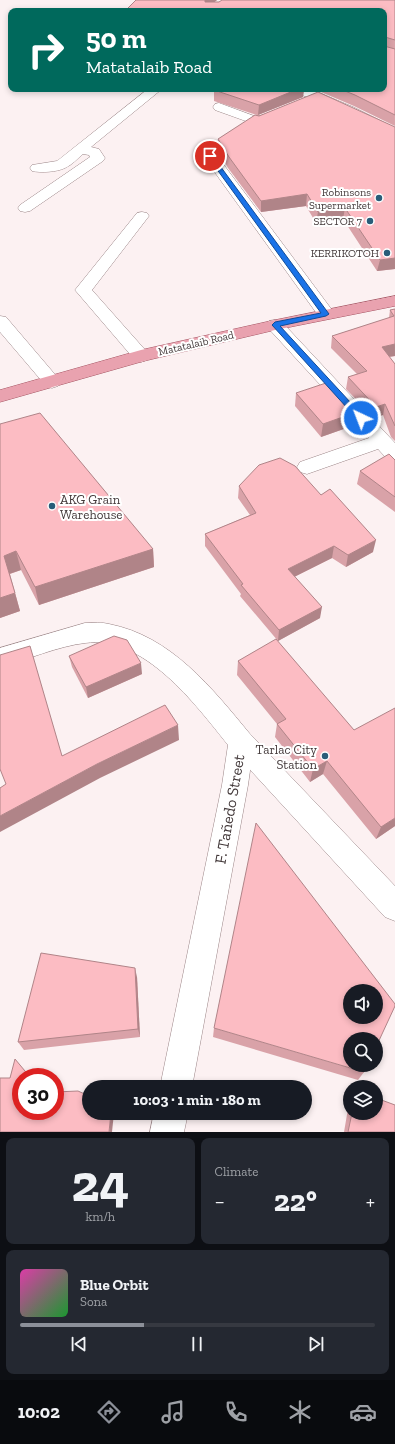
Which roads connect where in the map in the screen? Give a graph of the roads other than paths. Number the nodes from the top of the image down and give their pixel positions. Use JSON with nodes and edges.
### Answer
{"nodes":[{"id":1,"x":152,"y":92,"type":"edge"},
{"id":2,"x":306,"y":92,"type":"edge"},
{"id":3,"x":317,"y":97,"type":"junction"},
{"id":4,"x":303,"y":103,"type":"edge"},
{"id":5,"x":219,"y":107,"type":"dead end"},
{"id":6,"x":289,"y":109,"type":"edge"},
{"id":7,"x":395,"y":133,"type":"edge"},
{"id":8,"x":81,"y":149,"type":"junction"},
{"id":9,"x":210,"y":156,"type":"dead end"},
{"id":10,"x":37,"y":168,"type":"dead end"},
{"id":11,"x":25,"y":208,"type":"dead end"},
{"id":12,"x":142,"y":216,"type":"dead end"},
{"id":13,"x":395,"y":302,"type":"edge"},
{"id":14,"x":326,"y":314,"type":"junction"},
{"id":15,"x":0,"y":321,"type":"edge"},
{"id":16,"x":275,"y":325,"type":"junction"},
{"id":17,"x":140,"y":356,"type":"junction"},
{"id":18,"x":52,"y":382,"type":"junction"},
{"id":19,"x":0,"y":396,"type":"edge"},
{"id":20,"x":389,"y":448,"type":"edge"},
{"id":21,"x":307,"y":467,"type":"dead end"},
{"id":22,"x":0,"y":658,"type":"edge"},
{"id":23,"x":241,"y":742,"type":"junction"},
{"id":24,"x":395,"y":907,"type":"edge"},
{"id":25,"x":177,"y":1080,"type":"edge"},
{"id":26,"x":170,"y":1120,"type":"edge"},
{"id":27,"x":167,"y":1132,"type":"edge"}],
"edges":[{"from":1,"to":8,"type":"street"},
{"from":2,"to":3,"type":"street"},
{"from":3,"to":4,"type":"street"},
{"from":3,"to":7,"type":"street"},
{"from":5,"to":6,"type":"street"},
{"from":8,"to":10,"type":"street"},
{"from":8,"to":11,"type":"street"},
{"from":9,"to":14,"type":"street"},
{"from":12,"to":17,"type":"street"},
{"from":13,"to":14,"type":"main road","name":"Matatalaib Road"},
{"from":14,"to":16,"type":"main road","name":"Matatalaib Road"},
{"from":15,"to":18,"type":"street"},
{"from":16,"to":17,"type":"main road","name":"Matatalaib Road"},
{"from":16,"to":20,"type":"street"},
{"from":17,"to":18,"type":"main road","name":"Matatalaib Road"},
{"from":18,"to":19,"type":"main road","name":"Matatalaib Road"},
{"from":20,"to":21,"type":"street"},
{"from":22,"to":23,"type":"street","name":"F. Tañedo Street"},
{"from":23,"to":24,"type":"street"},
{"from":23,"to":25,"type":"street","name":"F. Tañedo Street"},
{"from":26,"to":27,"type":"street"}]}
